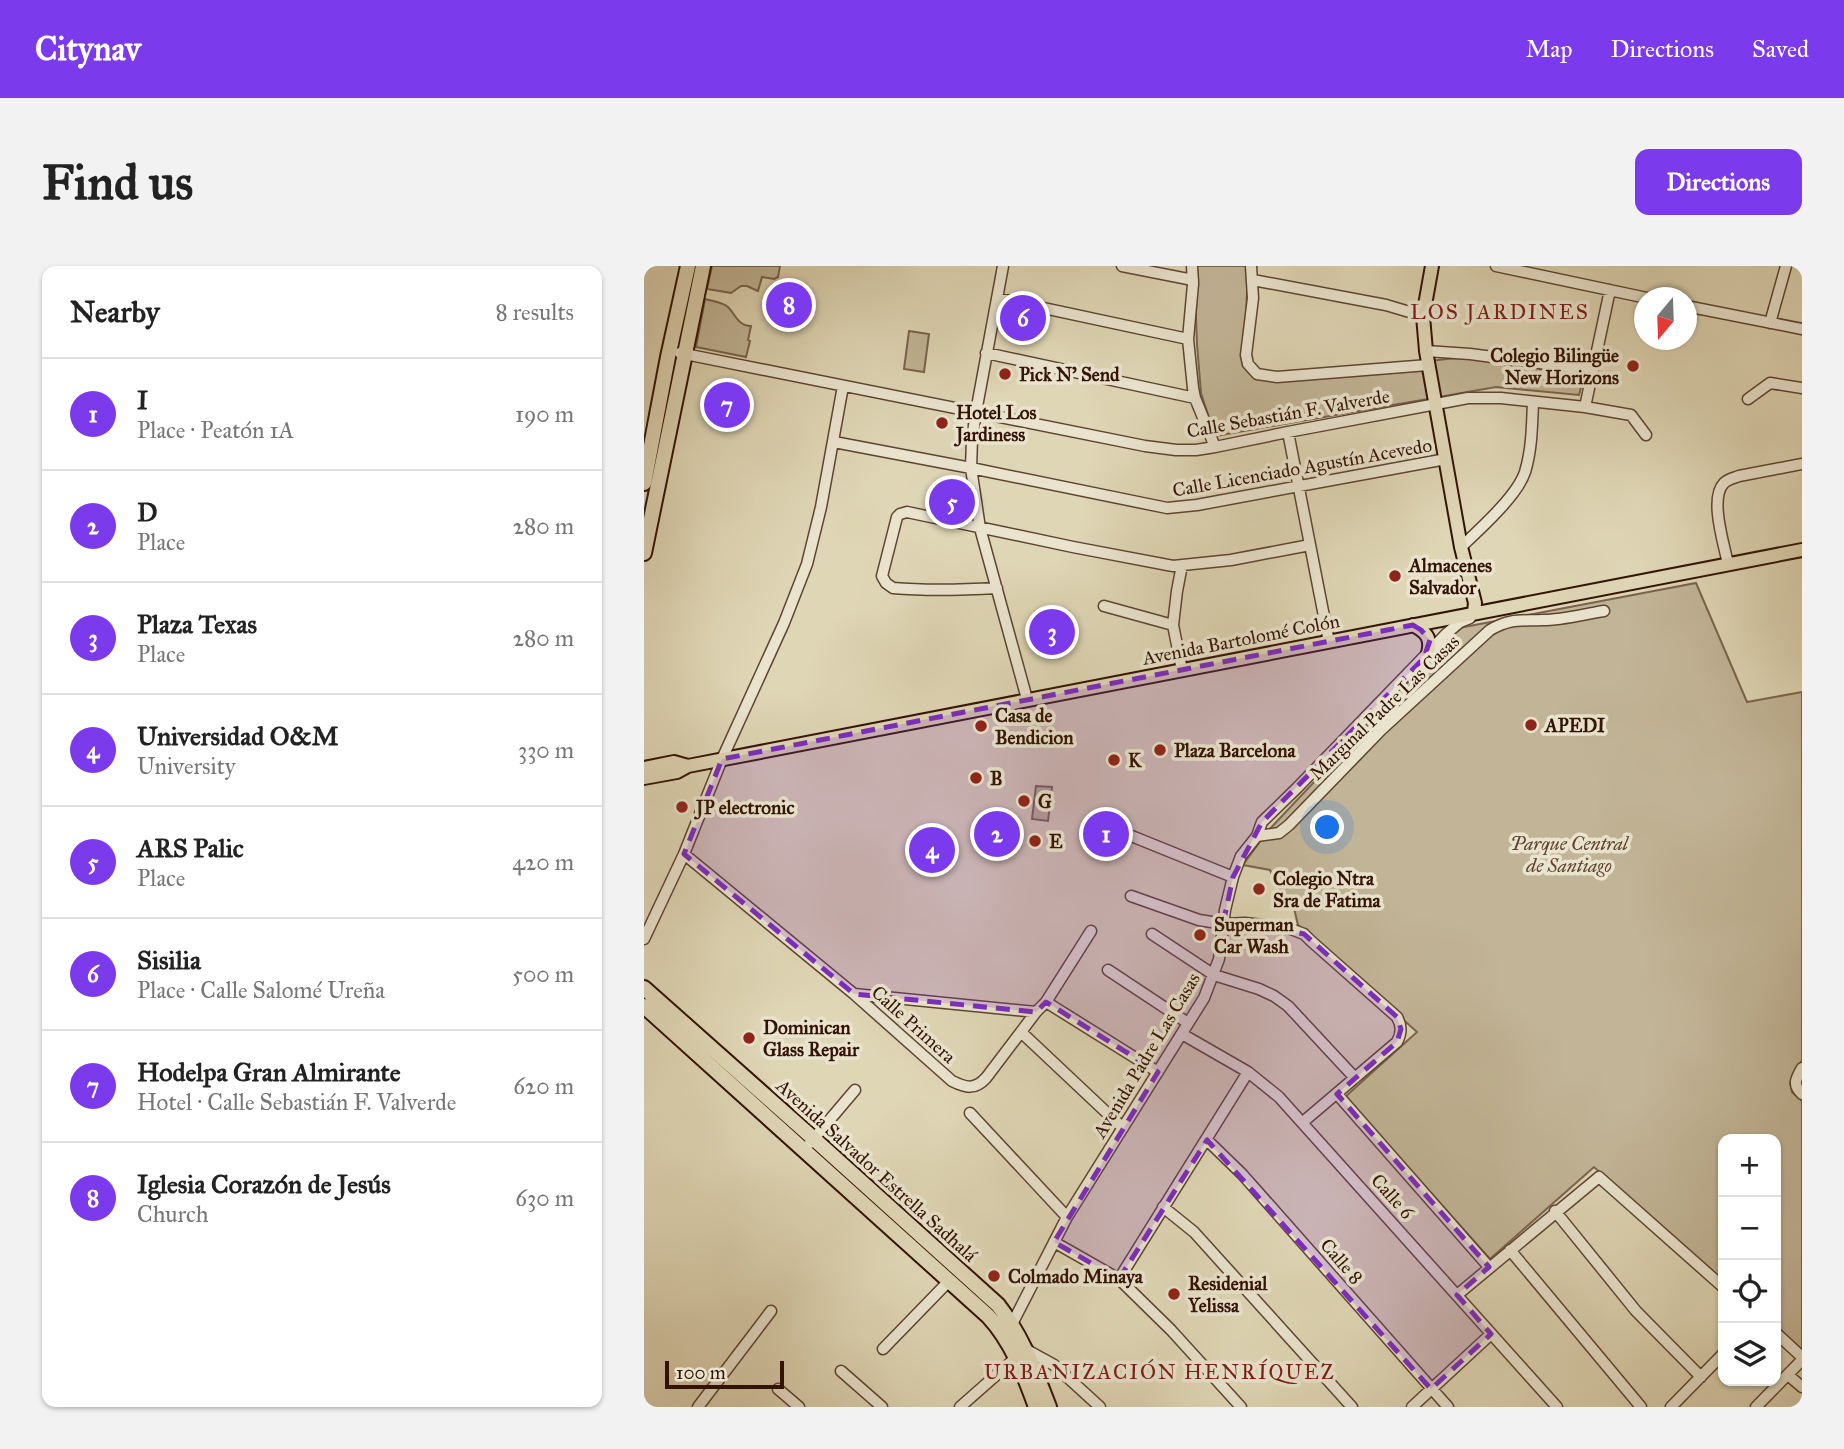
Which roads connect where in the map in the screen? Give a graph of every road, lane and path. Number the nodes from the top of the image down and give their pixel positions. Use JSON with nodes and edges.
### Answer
{"nodes":[{"id":1,"x":688,"y":266,"type":"edge"},
{"id":2,"x":703,"y":266,"type":"edge"},
{"id":3,"x":1003,"y":266,"type":"edge"},
{"id":4,"x":1122,"y":266,"type":"edge"},
{"id":5,"x":1192,"y":266,"type":"edge"},
{"id":6,"x":1251,"y":266,"type":"edge"},
{"id":7,"x":1432,"y":266,"type":"edge"},
{"id":8,"x":1496,"y":266,"type":"edge"},
{"id":9,"x":1786,"y":266,"type":"edge"},
{"id":10,"x":1193,"y":280,"type":"junction"},
{"id":11,"x":1252,"y":280,"type":"junction"},
{"id":12,"x":1610,"y":290,"type":"junction"},
{"id":13,"x":1634,"y":295,"type":"edge"},
{"id":14,"x":997,"y":298,"type":"junction"},
{"id":15,"x":1697,"y":308,"type":"edge"},
{"id":16,"x":1423,"y":316,"type":"junction"},
{"id":17,"x":1770,"y":323,"type":"junction"},
{"id":18,"x":1802,"y":329,"type":"edge"},
{"id":19,"x":1188,"y":339,"type":"junction"},
{"id":20,"x":669,"y":351,"type":"junction"},
{"id":21,"x":1426,"y":351,"type":"junction"},
{"id":22,"x":986,"y":353,"type":"junction"},
{"id":23,"x":684,"y":354,"type":"junction"},
{"id":24,"x":1428,"y":365,"type":"junction"},
{"id":25,"x":1592,"y":370,"type":"junction"},
{"id":26,"x":843,"y":386,"type":"junction"},
{"id":27,"x":1802,"y":388,"type":"edge"},
{"id":28,"x":1195,"y":398,"type":"junction"},
{"id":29,"x":1748,"y":399,"type":"dead end"},
{"id":30,"x":1534,"y":402,"type":"junction"},
{"id":31,"x":1435,"y":404,"type":"junction"},
{"id":32,"x":1584,"y":407,"type":"junction"},
{"id":33,"x":976,"y":412,"type":"junction"},
{"id":34,"x":1288,"y":432,"type":"junction"},
{"id":35,"x":1646,"y":435,"type":"dead end"},
{"id":36,"x":834,"y":442,"type":"junction"},
{"id":37,"x":1215,"y":447,"type":"junction"},
{"id":38,"x":1446,"y":459,"type":"junction"},
{"id":39,"x":1802,"y":464,"type":"edge"},
{"id":40,"x":971,"y":468,"type":"junction"},
{"id":41,"x":644,"y":483,"type":"edge"},
{"id":42,"x":1298,"y":487,"type":"junction"},
{"id":43,"x":980,"y":528,"type":"junction"},
{"id":44,"x":1310,"y":545,"type":"junction"},
{"id":45,"x":1461,"y":547,"type":"junction"},
{"id":46,"x":1802,"y":550,"type":"edge"},
{"id":47,"x":644,"y":553,"type":"edge"},
{"id":48,"x":1728,"y":564,"type":"junction"},
{"id":49,"x":1182,"y":565,"type":"junction"},
{"id":50,"x":997,"y":588,"type":"junction"},
{"id":51,"x":1104,"y":606,"type":"dead end"},
{"id":52,"x":1513,"y":606,"type":"junction"},
{"id":53,"x":1604,"y":611,"type":"dead end"},
{"id":54,"x":1474,"y":612,"type":"junction"},
{"id":55,"x":1525,"y":620,"type":"junction"},
{"id":56,"x":1173,"y":625,"type":"junction"},
{"id":57,"x":1413,"y":625,"type":"junction"},
{"id":58,"x":1329,"y":642,"type":"junction"},
{"id":59,"x":1428,"y":653,"type":"junction"},
{"id":60,"x":1182,"y":670,"type":"junction"},
{"id":61,"x":1027,"y":699,"type":"junction"},
{"id":62,"x":1378,"y":704,"type":"junction"},
{"id":63,"x":1392,"y":720,"type":"junction"},
{"id":64,"x":722,"y":759,"type":"junction"},
{"id":65,"x":688,"y":766,"type":"junction"},
{"id":66,"x":644,"y":768,"type":"edge"},
{"id":67,"x":644,"y":778,"type":"edge"},
{"id":68,"x":1129,"y":835,"type":"dead end"},
{"id":69,"x":1257,"y":836,"type":"junction"},
{"id":70,"x":684,"y":854,"type":"junction"},
{"id":71,"x":1233,"y":877,"type":"junction"},
{"id":72,"x":1131,"y":896,"type":"dead end"},
{"id":73,"x":1224,"y":924,"type":"junction"},
{"id":74,"x":1091,"y":931,"type":"dead end"},
{"id":75,"x":1152,"y":934,"type":"dead end"},
{"id":76,"x":644,"y":939,"type":"edge"},
{"id":77,"x":1108,"y":970,"type":"dead end"},
{"id":78,"x":1214,"y":975,"type":"junction"},
{"id":79,"x":644,"y":988,"type":"edge"},
{"id":80,"x":854,"y":994,"type":"junction"},
{"id":81,"x":1046,"y":1002,"type":"junction"},
{"id":82,"x":644,"y":1006,"type":"edge"},
{"id":83,"x":1036,"y":1012,"type":"junction"},
{"id":84,"x":1188,"y":1023,"type":"junction"},
{"id":85,"x":1021,"y":1032,"type":"junction"},
{"id":86,"x":1182,"y":1034,"type":"junction"},
{"id":87,"x":1802,"y":1068,"type":"edge"},
{"id":88,"x":1158,"y":1072,"type":"junction"},
{"id":89,"x":1248,"y":1072,"type":"junction"},
{"id":90,"x":1355,"y":1078,"type":"junction"},
{"id":91,"x":855,"y":1090,"type":"dead end"},
{"id":92,"x":1337,"y":1094,"type":"junction"},
{"id":93,"x":1802,"y":1094,"type":"edge"},
{"id":94,"x":970,"y":1113,"type":"dead end"},
{"id":95,"x":1303,"y":1122,"type":"junction"},
{"id":96,"x":1123,"y":1128,"type":"junction"},
{"id":97,"x":814,"y":1139,"type":"junction"},
{"id":98,"x":1207,"y":1140,"type":"junction"},
{"id":99,"x":804,"y":1151,"type":"junction"},
{"id":100,"x":1163,"y":1207,"type":"junction"},
{"id":101,"x":1555,"y":1211,"type":"junction"},
{"id":102,"x":1067,"y":1217,"type":"junction"},
{"id":103,"x":1054,"y":1242,"type":"junction"},
{"id":104,"x":1510,"y":1250,"type":"junction"},
{"id":105,"x":1489,"y":1267,"type":"junction"},
{"id":106,"x":1119,"y":1279,"type":"junction"},
{"id":107,"x":949,"y":1281,"type":"junction"},
{"id":108,"x":1718,"y":1283,"type":"edge"},
{"id":109,"x":1457,"y":1295,"type":"junction"},
{"id":110,"x":771,"y":1311,"type":"dead end"},
{"id":111,"x":1009,"y":1331,"type":"junction"},
{"id":112,"x":1491,"y":1334,"type":"junction"},
{"id":113,"x":1781,"y":1338,"type":"edge"},
{"id":114,"x":883,"y":1349,"type":"dead end"},
{"id":115,"x":1020,"y":1353,"type":"junction"},
{"id":116,"x":1802,"y":1358,"type":"edge"},
{"id":117,"x":1718,"y":1359,"type":"edge"},
{"id":118,"x":841,"y":1371,"type":"dead end"},
{"id":119,"x":1788,"y":1375,"type":"junction"},
{"id":120,"x":1701,"y":1377,"type":"junction"},
{"id":121,"x":1802,"y":1387,"type":"edge"},
{"id":122,"x":778,"y":1389,"type":"dead end"},
{"id":123,"x":1431,"y":1389,"type":"junction"},
{"id":124,"x":701,"y":1403,"type":"edge"},
{"id":125,"x":715,"y":1407,"type":"edge"},
{"id":126,"x":799,"y":1407,"type":"edge"},
{"id":127,"x":882,"y":1407,"type":"edge"},
{"id":128,"x":960,"y":1407,"type":"edge"},
{"id":129,"x":1036,"y":1407,"type":"edge"},
{"id":130,"x":1049,"y":1407,"type":"edge"},
{"id":131,"x":1100,"y":1407,"type":"edge"},
{"id":132,"x":1241,"y":1407,"type":"edge"},
{"id":133,"x":1352,"y":1407,"type":"edge"},
{"id":134,"x":1412,"y":1407,"type":"edge"},
{"id":135,"x":1448,"y":1407,"type":"edge"},
{"id":136,"x":1557,"y":1407,"type":"edge"},
{"id":137,"x":1641,"y":1407,"type":"edge"},
{"id":138,"x":1671,"y":1407,"type":"edge"},
{"id":139,"x":1756,"y":1407,"type":"edge"}],
"edges":[{"from":1,"to":20,"type":"highway"},
{"from":2,"to":23,"type":"highway"},
{"from":3,"to":14,"type":"street"},
{"from":4,"to":10,"type":"street"},
{"from":5,"to":10,"type":"street"},
{"from":6,"to":11,"type":"street"},
{"from":7,"to":16,"type":"main road"},
{"from":8,"to":12,"type":"street"},
{"from":9,"to":17,"type":"street"},
{"from":10,"to":19,"type":"street"},
{"from":11,"to":16,"type":"street"},
{"from":11,"to":24,"type":"street"},
{"from":12,"to":13,"type":"street"},
{"from":12,"to":25,"type":"street"},
{"from":14,"to":19,"type":"street"},
{"from":14,"to":22,"type":"street"},
{"from":15,"to":17,"type":"street"},
{"from":16,"to":21,"type":"main road"},
{"from":17,"to":18,"type":"street"},
{"from":19,"to":28,"type":"street"},
{"from":20,"to":23,"type":"street","name":"Calle Sebastián F. Valverde"},
{"from":20,"to":41,"type":"highway"},
{"from":21,"to":24,"type":"main road"},
{"from":21,"to":25,"type":"street"},
{"from":22,"to":28,"type":"street"},
{"from":22,"to":33,"type":"street"},
{"from":23,"to":26,"type":"street","name":"Calle Sebastián F. Valverde"},
{"from":23,"to":47,"type":"highway"},
{"from":24,"to":31,"type":"main road"},
{"from":25,"to":32,"type":"street"},
{"from":26,"to":33,"type":"street","name":"Calle Sebastián F. Valverde"},
{"from":26,"to":36,"type":"street"},
{"from":27,"to":29,"type":"street"},
{"from":28,"to":37,"type":"street"},
{"from":30,"to":31,"type":"street","name":"Calle Sebastián F. Valverde"},
{"from":30,"to":32,"type":"street","name":"Calle Sebastián F. Valverde"},
{"from":30,"to":45,"type":"street"},
{"from":31,"to":34,"type":"street","name":"Calle Sebastián F. Valverde"},
{"from":31,"to":38,"type":"main road"},
{"from":32,"to":35,"type":"street","name":"Calle Sebastián F. Valverde"},
{"from":33,"to":37,"type":"street","name":"Calle Sebastián F. Valverde"},
{"from":33,"to":40,"type":"street"},
{"from":34,"to":37,"type":"street","name":"Calle Sebastián F. Valverde"},
{"from":34,"to":42,"type":"street"},
{"from":36,"to":40,"type":"street","name":"Calle Licenciado Agustín Acevedo"},
{"from":36,"to":64,"type":"street"},
{"from":38,"to":42,"type":"street","name":"Calle Licenciado Agustín Acevedo"},
{"from":38,"to":45,"type":"main road"},
{"from":39,"to":48,"type":"street"},
{"from":40,"to":42,"type":"street","name":"Calle Licenciado Agustín Acevedo"},
{"from":40,"to":43,"type":"street"},
{"from":42,"to":44,"type":"street"},
{"from":43,"to":49,"type":"street"},
{"from":43,"to":50,"type":"street"},
{"from":43,"to":50,"type":"street"},
{"from":44,"to":49,"type":"street"},
{"from":44,"to":58,"type":"street"},
{"from":45,"to":54,"type":"main road"},
{"from":46,"to":48,"type":"main road","name":"Avenida Bartolomé Colón"},
{"from":48,"to":52,"type":"main road","name":"Avenida Bartolomé Colón"},
{"from":49,"to":56,"type":"street"},
{"from":50,"to":61,"type":"street"},
{"from":51,"to":56,"type":"street"},
{"from":52,"to":54,"type":"main road","name":"Avenida Bartolomé Colón"},
{"from":52,"to":55,"type":"street"},
{"from":53,"to":55,"type":"street","name":"Marginal Padre Las Casas"},
{"from":54,"to":57,"type":"main road","name":"Avenida Bartolomé Colón"},
{"from":54,"to":59,"type":"street","name":"Avenida Padre Las Casas"},
{"from":55,"to":63,"type":"street","name":"Marginal Padre Las Casas"},
{"from":56,"to":60,"type":"street"},
{"from":57,"to":58,"type":"main road","name":"Avenida Bartolomé Colón"},
{"from":57,"to":59,"type":"main road"},
{"from":58,"to":60,"type":"main road","name":"Avenida Bartolomé Colón"},
{"from":59,"to":62,"type":"street","name":"Avenida Padre Las Casas"},
{"from":60,"to":61,"type":"main road","name":"Avenida Bartolomé Colón"},
{"from":61,"to":64,"type":"main road","name":"Avenida Bartolomé Colón"},
{"from":62,"to":63,"type":"street"},
{"from":62,"to":69,"type":"street","name":"Avenida Padre Las Casas"},
{"from":63,"to":69,"type":"street","name":"Marginal Padre Las Casas"},
{"from":64,"to":65,"type":"main road","name":"Avenida Bartolomé Colón"},
{"from":64,"to":70,"type":"street"},
{"from":65,"to":66,"type":"main road","name":"Avenida Bartolomé Colón"},
{"from":65,"to":67,"type":"main road","name":"Avenida Bartolomé Colón"},
{"from":68,"to":71,"type":"street"},
{"from":69,"to":71,"type":"street","name":"Avenida Padre Las Casas"},
{"from":70,"to":76,"type":"street"},
{"from":70,"to":80,"type":"street","name":"Calle Primera"},
{"from":71,"to":73,"type":"street","name":"Avenida Padre Las Casas"},
{"from":72,"to":73,"type":"street"},
{"from":73,"to":78,"type":"street","name":"Avenida Padre Las Casas"},
{"from":73,"to":90,"type":"street"},
{"from":74,"to":81,"type":"street","name":"Calle Primera"},
{"from":75,"to":78,"type":"street"},
{"from":77,"to":84,"type":"street"},
{"from":78,"to":84,"type":"street","name":"Avenida Padre Las Casas"},
{"from":78,"to":90,"type":"street"},
{"from":79,"to":97,"type":"highway","name":"Avenida Salvador Estrella Sadhalá"},
{"from":80,"to":83,"type":"street"},
{"from":80,"to":85,"type":"street","name":"Calle Primera"},
{"from":81,"to":83,"type":"street","name":"Calle Primera"},
{"from":81,"to":88,"type":"street"},
{"from":82,"to":99,"type":"highway","name":"Avenida Salvador Estrella Sadhalá"},
{"from":83,"to":85,"type":"street","name":"Calle Primera"},
{"from":84,"to":86,"type":"street","name":"Avenida Padre Las Casas"},
{"from":85,"to":96,"type":"street"},
{"from":86,"to":88,"type":"street","name":"Avenida Padre Las Casas"},
{"from":86,"to":89,"type":"street","name":"Calle 6"},
{"from":87,"to":93,"type":"street"},
{"from":88,"to":96,"type":"street","name":"Avenida Padre Las Casas"},
{"from":89,"to":95,"type":"street","name":"Calle 6"},
{"from":89,"to":98,"type":"street"},
{"from":90,"to":92,"type":"street"},
{"from":91,"to":97,"type":"street"},
{"from":92,"to":95,"type":"street"},
{"from":92,"to":105,"type":"street"},
{"from":94,"to":102,"type":"street"},
{"from":95,"to":109,"type":"street","name":"Calle 6"},
{"from":96,"to":102,"type":"street","name":"Avenida Padre Las Casas"},
{"from":97,"to":99,"type":"street"},
{"from":97,"to":111,"type":"highway","name":"Avenida Salvador Estrella Sadhalá"},
{"from":98,"to":100,"type":"street"},
{"from":98,"to":123,"type":"street","name":"Calle 8"},
{"from":99,"to":107,"type":"highway","name":"Avenida Salvador Estrella Sadhalá"},
{"from":100,"to":106,"type":"street"},
{"from":100,"to":133,"type":"street"},
{"from":101,"to":104,"type":"street"},
{"from":101,"to":108,"type":"street"},
{"from":101,"to":120,"type":"street"},
{"from":102,"to":103,"type":"street","name":"Avenida Padre Las Casas"},
{"from":103,"to":106,"type":"street"},
{"from":103,"to":111,"type":"street","name":"Avenida Padre Las Casas"},
{"from":104,"to":105,"type":"street"},
{"from":104,"to":137,"type":"street"},
{"from":105,"to":109,"type":"street"},
{"from":106,"to":132,"type":"street"},
{"from":107,"to":111,"type":"highway","name":"Avenida Salvador Estrella Sadhalá"},
{"from":107,"to":114,"type":"street"},
{"from":109,"to":112,"type":"street","name":"Calle 6"},
{"from":110,"to":124,"type":"street"},
{"from":111,"to":115,"type":"highway","name":"Avenida Salvador Estrella Sadhalá"},
{"from":112,"to":123,"type":"street"},
{"from":112,"to":136,"type":"street","name":"Calle 6"},
{"from":113,"to":116,"type":"street"},
{"from":115,"to":128,"type":"street"},
{"from":115,"to":129,"type":"highway","name":"Avenida Salvador Estrella Sadhalá"},
{"from":115,"to":130,"type":"highway","name":"Avenida Salvador Estrella Sadhalá"},
{"from":115,"to":131,"type":"street"},
{"from":116,"to":119,"type":"street"},
{"from":117,"to":120,"type":"street"},
{"from":118,"to":127,"type":"street"},
{"from":119,"to":121,"type":"street"},
{"from":119,"to":139,"type":"street"},
{"from":120,"to":138,"type":"street"},
{"from":122,"to":126,"type":"street"},
{"from":123,"to":134,"type":"street"},
{"from":123,"to":135,"type":"street","name":"Calle 8"},
{"from":124,"to":125,"type":"street"}]}
